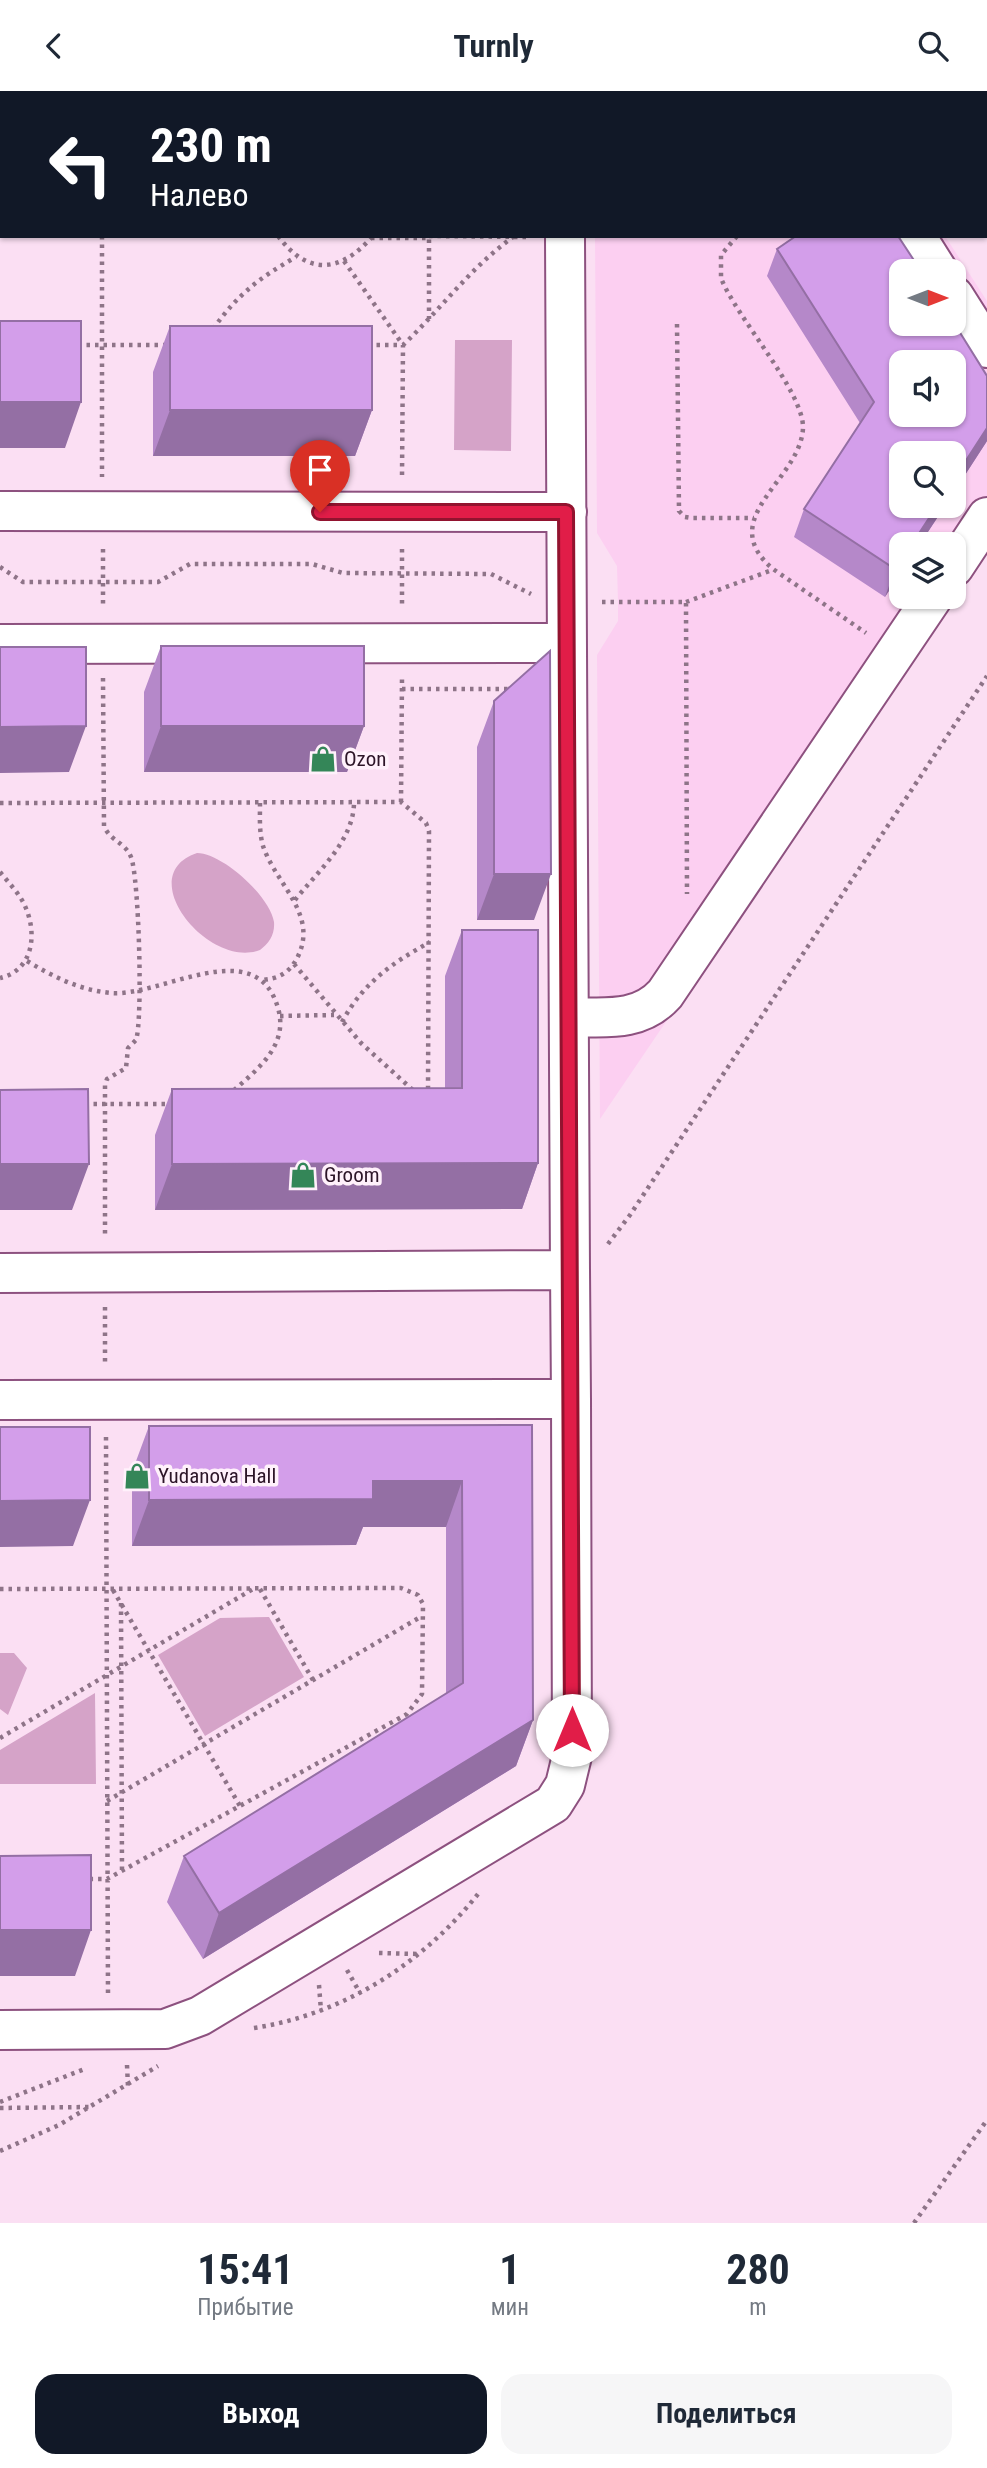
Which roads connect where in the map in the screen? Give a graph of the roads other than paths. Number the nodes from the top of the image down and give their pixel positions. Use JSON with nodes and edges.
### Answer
{"nodes":[{"id":1,"x":565,"y":238,"type":"edge"},
{"id":2,"x":917,"y":238,"type":"edge"},
{"id":3,"x":930,"y":259,"type":"edge"},
{"id":4,"x":966,"y":315,"type":"edge"},
{"id":5,"x":987,"y":348,"type":"edge"},
{"id":6,"x":0,"y":511,"type":"edge"},
{"id":7,"x":566,"y":512,"type":"junction"},
{"id":8,"x":987,"y":517,"type":"edge"},
{"id":9,"x":966,"y":549,"type":"edge"},
{"id":10,"x":925,"y":609,"type":"edge"},
{"id":11,"x":567,"y":643,"type":"junction"},
{"id":12,"x":0,"y":645,"type":"edge"},
{"id":13,"x":569,"y":1017,"type":"junction"},
{"id":14,"x":570,"y":1262,"type":"junction"},
{"id":15,"x":0,"y":1273,"type":"edge"},
{"id":16,"x":0,"y":1399,"type":"edge"},
{"id":17,"x":571,"y":1399,"type":"junction"},
{"id":18,"x":0,"y":2030,"type":"edge"}],
"edges":[{"from":1,"to":7,"type":"lane"},
{"from":2,"to":3,"type":"lane"},
{"from":4,"to":5,"type":"lane"},
{"from":6,"to":7,"type":"lane"},
{"from":7,"to":11,"type":"lane"},
{"from":8,"to":9,"type":"lane"},
{"from":10,"to":13,"type":"lane"},
{"from":11,"to":12,"type":"lane"},
{"from":11,"to":13,"type":"lane"},
{"from":13,"to":14,"type":"lane"},
{"from":14,"to":15,"type":"lane"},
{"from":14,"to":17,"type":"lane"},
{"from":16,"to":17,"type":"lane"},
{"from":17,"to":18,"type":"lane"}]}
